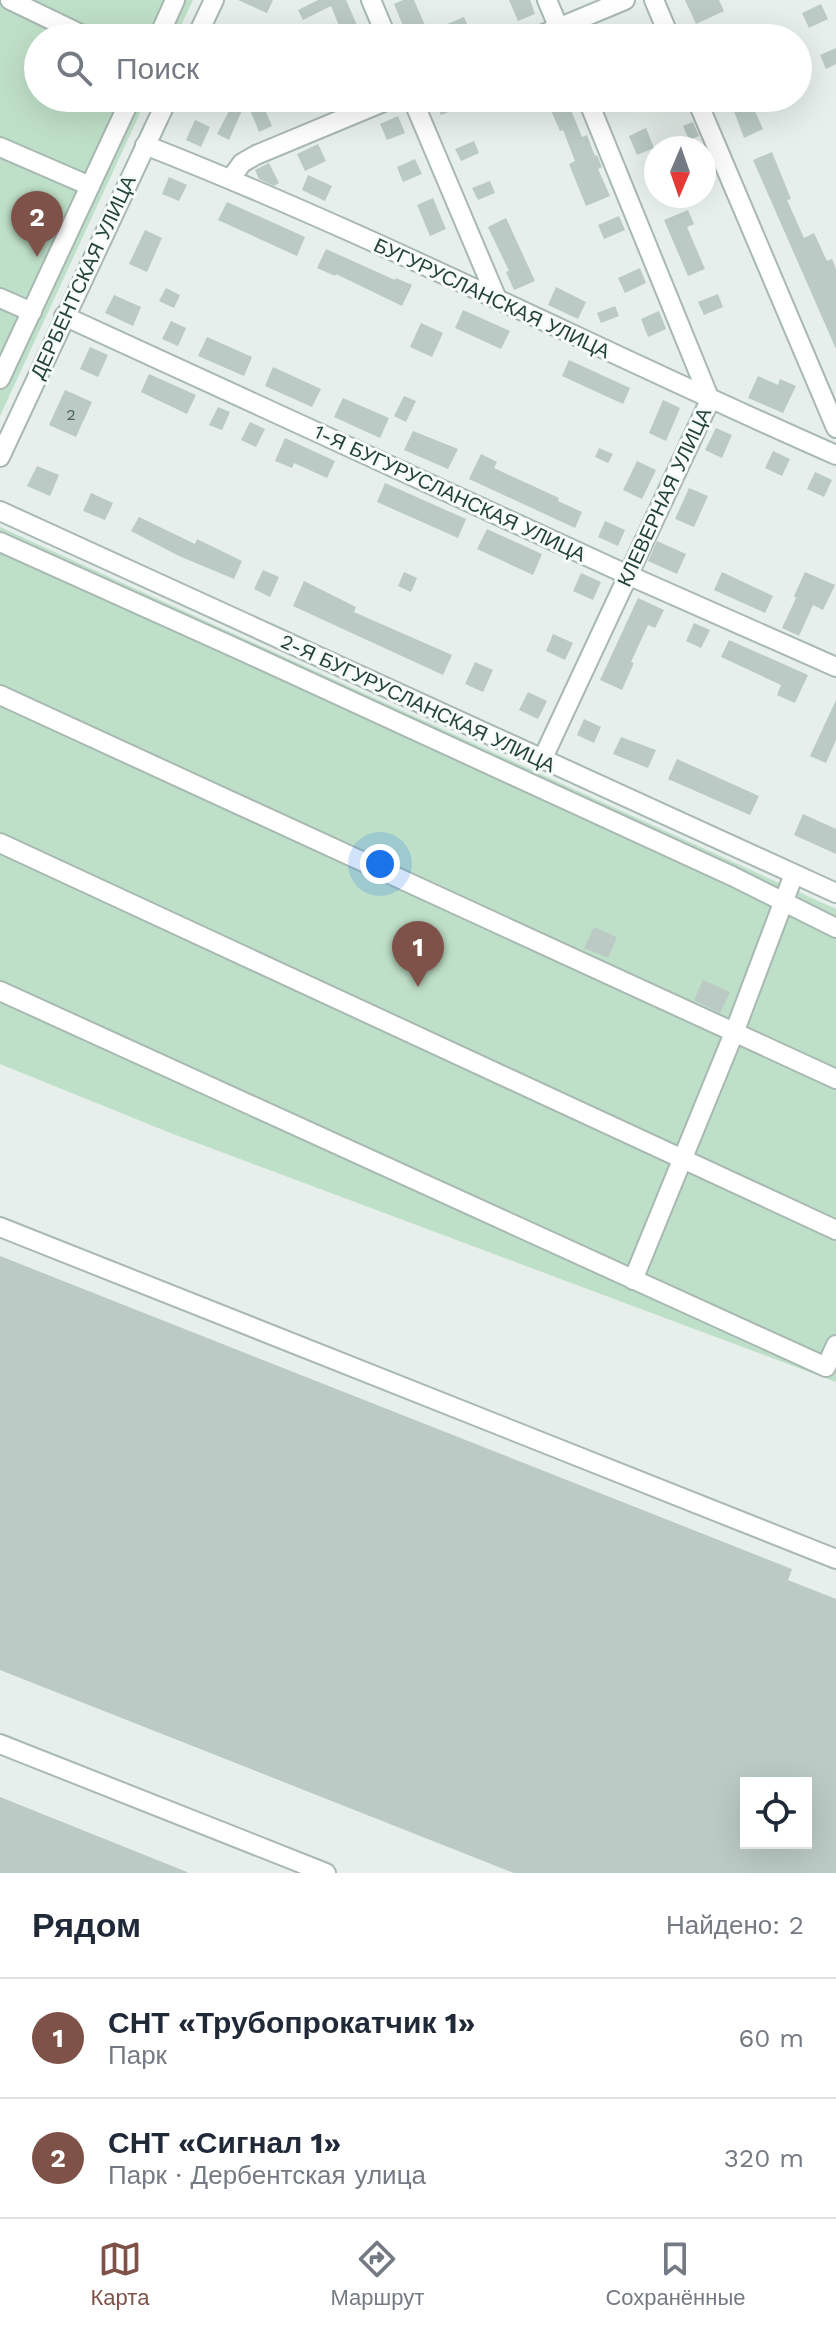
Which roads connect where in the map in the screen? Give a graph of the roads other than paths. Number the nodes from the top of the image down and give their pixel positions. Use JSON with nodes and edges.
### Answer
{"nodes":[{"id":1,"x":10,"y":0,"type":"edge"},
{"id":2,"x":175,"y":0,"type":"edge"},
{"id":3,"x":214,"y":0,"type":"edge"},
{"id":4,"x":371,"y":0,"type":"edge"},
{"id":5,"x":547,"y":0,"type":"edge"},
{"id":6,"x":625,"y":0,"type":"edge"},
{"id":7,"x":654,"y":0,"type":"edge"},
{"id":8,"x":60,"y":24,"type":"edge"},
{"id":9,"x":164,"y":24,"type":"edge"},
{"id":10,"x":203,"y":24,"type":"edge"},
{"id":11,"x":381,"y":24,"type":"edge"},
{"id":12,"x":557,"y":24,"type":"edge"},
{"id":13,"x":578,"y":24,"type":"edge"},
{"id":14,"x":664,"y":24,"type":"edge"},
{"id":15,"x":124,"y":112,"type":"edge"},
{"id":16,"x":161,"y":112,"type":"edge"},
{"id":17,"x":359,"y":112,"type":"edge"},
{"id":18,"x":418,"y":112,"type":"edge"},
{"id":19,"x":593,"y":112,"type":"edge"},
{"id":20,"x":702,"y":112,"type":"edge"},
{"id":21,"x":145,"y":145,"type":"junction"},
{"id":22,"x":0,"y":147,"type":"edge"},
{"id":23,"x":231,"y":178,"type":"junction"},
{"id":24,"x":90,"y":186,"type":"junction"},
{"id":25,"x":0,"y":298,"type":"edge"},
{"id":26,"x":497,"y":299,"type":"junction"},
{"id":27,"x":32,"y":312,"type":"junction"},
{"id":28,"x":64,"y":316,"type":"junction"},
{"id":29,"x":0,"y":379,"type":"edge"},
{"id":30,"x":710,"y":400,"type":"junction"},
{"id":31,"x":836,"y":428,"type":"edge"},
{"id":32,"x":836,"y":455,"type":"edge"},
{"id":33,"x":0,"y":457,"type":"edge"},
{"id":34,"x":0,"y":511,"type":"edge"},
{"id":35,"x":0,"y":542,"type":"edge"},
{"id":36,"x":628,"y":575,"type":"junction"},
{"id":37,"x":836,"y":667,"type":"edge"},
{"id":38,"x":0,"y":695,"type":"edge"},
{"id":39,"x":542,"y":760,"type":"junction"},
{"id":40,"x":0,"y":843,"type":"edge"},
{"id":41,"x":794,"y":874,"type":"junction"},
{"id":42,"x":836,"y":893,"type":"edge"},
{"id":43,"x":783,"y":901,"type":"junction"},
{"id":44,"x":836,"y":928,"type":"edge"},
{"id":45,"x":0,"y":991,"type":"edge"},
{"id":46,"x":734,"y":1033,"type":"junction"},
{"id":47,"x":836,"y":1079,"type":"edge"},
{"id":48,"x":684,"y":1160,"type":"junction"},
{"id":49,"x":0,"y":1227,"type":"edge"},
{"id":50,"x":836,"y":1230,"type":"edge"},
{"id":51,"x":633,"y":1280,"type":"junction"},
{"id":52,"x":836,"y":1345,"type":"edge"},
{"id":53,"x":836,"y":1559,"type":"edge"},
{"id":54,"x":0,"y":1744,"type":"edge"},
{"id":55,"x":326,"y":1873,"type":"edge"}],
"edges":[{"from":1,"to":8,"type":"street"},
{"from":2,"to":9,"type":"street"},
{"from":3,"to":10,"type":"street"},
{"from":4,"to":11,"type":"street"},
{"from":5,"to":12,"type":"street"},
{"from":6,"to":13,"type":"street"},
{"from":7,"to":14,"type":"street"},
{"from":15,"to":24,"type":"street"},
{"from":16,"to":21,"type":"street","name":"ДЕРБЕНТСКАЯ УЛИЦА"},
{"from":17,"to":23,"type":"street"},
{"from":18,"to":26,"type":"street"},
{"from":19,"to":30,"type":"street","name":"КЛЕВЕРНАЯ УЛИЦА"},
{"from":20,"to":31,"type":"street"},
{"from":21,"to":23,"type":"street","name":"БУГУРУСЛАНСКАЯ УЛИЦА"},
{"from":21,"to":28,"type":"street","name":"ДЕРБЕНТСКАЯ УЛИЦА"},
{"from":22,"to":24,"type":"street"},
{"from":23,"to":26,"type":"street","name":"БУГУРУСЛАНСКАЯ УЛИЦА"},
{"from":24,"to":27,"type":"street"},
{"from":25,"to":27,"type":"street"},
{"from":26,"to":30,"type":"street","name":"БУГУРУСЛАНСКАЯ УЛИЦА"},
{"from":27,"to":29,"type":"street"},
{"from":28,"to":33,"type":"street","name":"ДЕРБЕНТСКАЯ УЛИЦА"},
{"from":28,"to":36,"type":"street","name":"1-Я БУГУРУСЛАНСКАЯ УЛИЦА"},
{"from":30,"to":32,"type":"street","name":"БУГУРУСЛАНСКАЯ УЛИЦА"},
{"from":30,"to":36,"type":"street","name":"КЛЕВЕРНАЯ УЛИЦА"},
{"from":34,"to":39,"type":"street","name":"2-Я БУГУРУСЛАНСКАЯ УЛИЦА"},
{"from":35,"to":43,"type":"street"},
{"from":36,"to":37,"type":"street","name":"1-Я БУГУРУСЛАНСКАЯ УЛИЦА"},
{"from":36,"to":39,"type":"street","name":"КЛЕВЕРНАЯ УЛИЦА"},
{"from":38,"to":46,"type":"street"},
{"from":39,"to":41,"type":"street","name":"2-Я БУГУРУСЛАНСКАЯ УЛИЦА"},
{"from":40,"to":48,"type":"street"},
{"from":41,"to":42,"type":"street","name":"2-Я БУГУРУСЛАНСКАЯ УЛИЦА"},
{"from":41,"to":43,"type":"street"},
{"from":43,"to":44,"type":"street"},
{"from":43,"to":46,"type":"street"},
{"from":45,"to":51,"type":"street"},
{"from":46,"to":47,"type":"street"},
{"from":46,"to":48,"type":"street"},
{"from":48,"to":50,"type":"street"},
{"from":48,"to":51,"type":"street"},
{"from":49,"to":53,"type":"street"},
{"from":51,"to":52,"type":"street"},
{"from":54,"to":55,"type":"street"}]}
